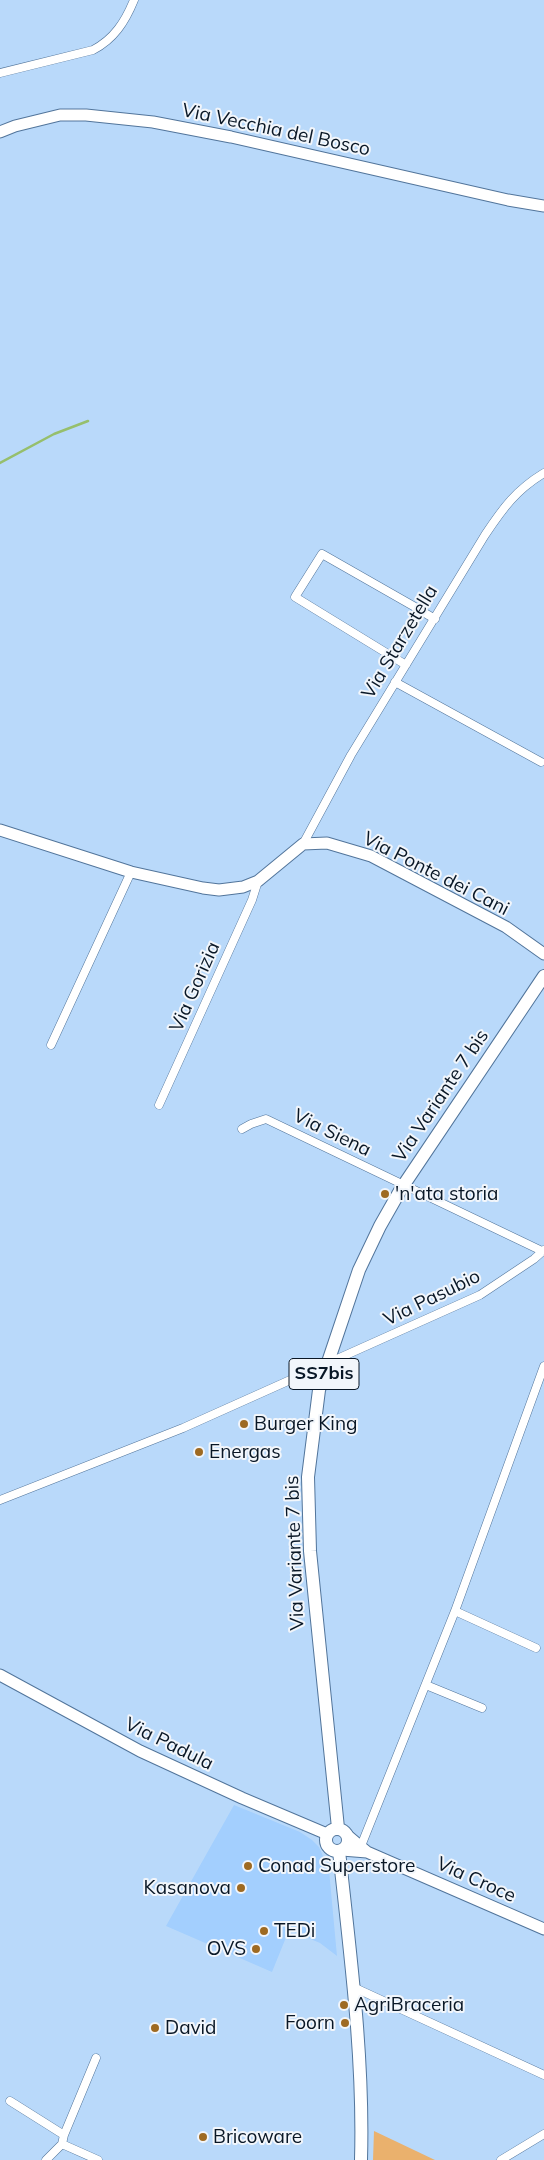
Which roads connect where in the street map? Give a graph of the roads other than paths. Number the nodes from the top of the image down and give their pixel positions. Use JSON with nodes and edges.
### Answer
{"nodes":[{"id":1,"x":134,"y":0,"type":"edge"},
{"id":2,"x":0,"y":73,"type":"edge"},
{"id":3,"x":0,"y":132,"type":"edge"},
{"id":4,"x":544,"y":206,"type":"edge"},
{"id":5,"x":544,"y":473,"type":"edge"},
{"id":6,"x":415,"y":607,"type":"dead end"},
{"id":7,"x":423,"y":612,"type":"dead end"},
{"id":8,"x":435,"y":619,"type":"junction"},
{"id":9,"x":406,"y":666,"type":"junction"},
{"id":10,"x":395,"y":682,"type":"junction"},
{"id":11,"x":541,"y":762,"type":"dead end"},
{"id":12,"x":0,"y":830,"type":"edge"},
{"id":13,"x":303,"y":844,"type":"junction"},
{"id":14,"x":131,"y":872,"type":"junction"},
{"id":15,"x":258,"y":881,"type":"junction"},
{"id":16,"x":544,"y":954,"type":"edge"},
{"id":17,"x":544,"y":976,"type":"edge"},
{"id":18,"x":51,"y":1045,"type":"dead end"},
{"id":19,"x":160,"y":1105,"type":"dead end"},
{"id":20,"x":242,"y":1129,"type":"dead end"},
{"id":21,"x":403,"y":1186,"type":"junction"},
{"id":22,"x":543,"y":1250,"type":"edge"},
{"id":23,"x":327,"y":1365,"type":"junction"},
{"id":24,"x":544,"y":1366,"type":"edge"},
{"id":25,"x":0,"y":1500,"type":"edge"},
{"id":26,"x":455,"y":1610,"type":"junction"},
{"id":27,"x":536,"y":1648,"type":"dead end"},
{"id":28,"x":0,"y":1675,"type":"edge"},
{"id":29,"x":426,"y":1685,"type":"junction"},
{"id":30,"x":482,"y":1708,"type":"dead end"},
{"id":31,"x":338,"y":1833,"type":"junction"},
{"id":32,"x":364,"y":1849,"type":"junction"},
{"id":33,"x":341,"y":1850,"type":"junction"},
{"id":34,"x":544,"y":1929,"type":"edge"},
{"id":35,"x":353,"y":1987,"type":"junction"},
{"id":36,"x":96,"y":2058,"type":"dead end"},
{"id":37,"x":544,"y":2075,"type":"edge"},
{"id":38,"x":10,"y":2101,"type":"dead end"},
{"id":39,"x":544,"y":2134,"type":"edge"},
{"id":40,"x":63,"y":2139,"type":"junction"},
{"id":41,"x":46,"y":2160,"type":"edge"},
{"id":42,"x":98,"y":2160,"type":"edge"},
{"id":43,"x":361,"y":2160,"type":"edge"},
{"id":44,"x":501,"y":2160,"type":"edge"}],
"edges":[{"from":1,"to":2,"type":"street"},
{"from":3,"to":4,"type":"main road","name":"Via Vecchia del Bosco"},
{"from":5,"to":8,"type":"street","name":"Via Starzetella"},
{"from":6,"to":9,"type":"street"},
{"from":7,"to":8,"type":"street"},
{"from":8,"to":9,"type":"street","name":"Via Starzetella"},
{"from":9,"to":10,"type":"street","name":"Via Starzetella"},
{"from":10,"to":11,"type":"street"},
{"from":10,"to":13,"type":"street","name":"Via Starzetella"},
{"from":12,"to":14,"type":"main road"},
{"from":13,"to":15,"type":"main road"},
{"from":13,"to":16,"type":"main road","name":"Via Ponte dei Cani"},
{"from":14,"to":15,"type":"main road"},
{"from":14,"to":18,"type":"street"},
{"from":15,"to":19,"type":"street","name":"Via Gorizia"},
{"from":17,"to":21,"type":"main road","name":"Via Variante 7 bis","number":"SS7bis"},
{"from":20,"to":21,"type":"street","name":"Via Siena"},
{"from":21,"to":22,"type":"street","name":"Via Siena"},
{"from":21,"to":23,"type":"main road","name":"Via Variante 7 bis","number":"SS7bis"},
{"from":22,"to":23,"type":"street","name":"Via Pasubio"},
{"from":23,"to":25,"type":"street"},
{"from":23,"to":31,"type":"main road","name":"Via Variante 7 bis","number":"SS7bis"},
{"from":24,"to":26,"type":"street"},
{"from":26,"to":27,"type":"street"},
{"from":26,"to":29,"type":"street"},
{"from":28,"to":31,"type":"main road","name":"Via Padula"},
{"from":29,"to":30,"type":"street"},
{"from":29,"to":32,"type":"street"},
{"from":31,"to":32,"type":"main road","name":"Via Croce"},
{"from":31,"to":33,"type":"main road"},
{"from":31,"to":33,"type":"main road"},
{"from":32,"to":33,"type":"main road","name":"Via Croce"},
{"from":32,"to":34,"type":"main road","name":"Via Croce"},
{"from":33,"to":35,"type":"main road"},
{"from":35,"to":37,"type":"street"},
{"from":35,"to":43,"type":"main road"},
{"from":36,"to":40,"type":"street"},
{"from":38,"to":40,"type":"street"},
{"from":39,"to":44,"type":"street"},
{"from":40,"to":41,"type":"street"},
{"from":40,"to":42,"type":"street"}]}
